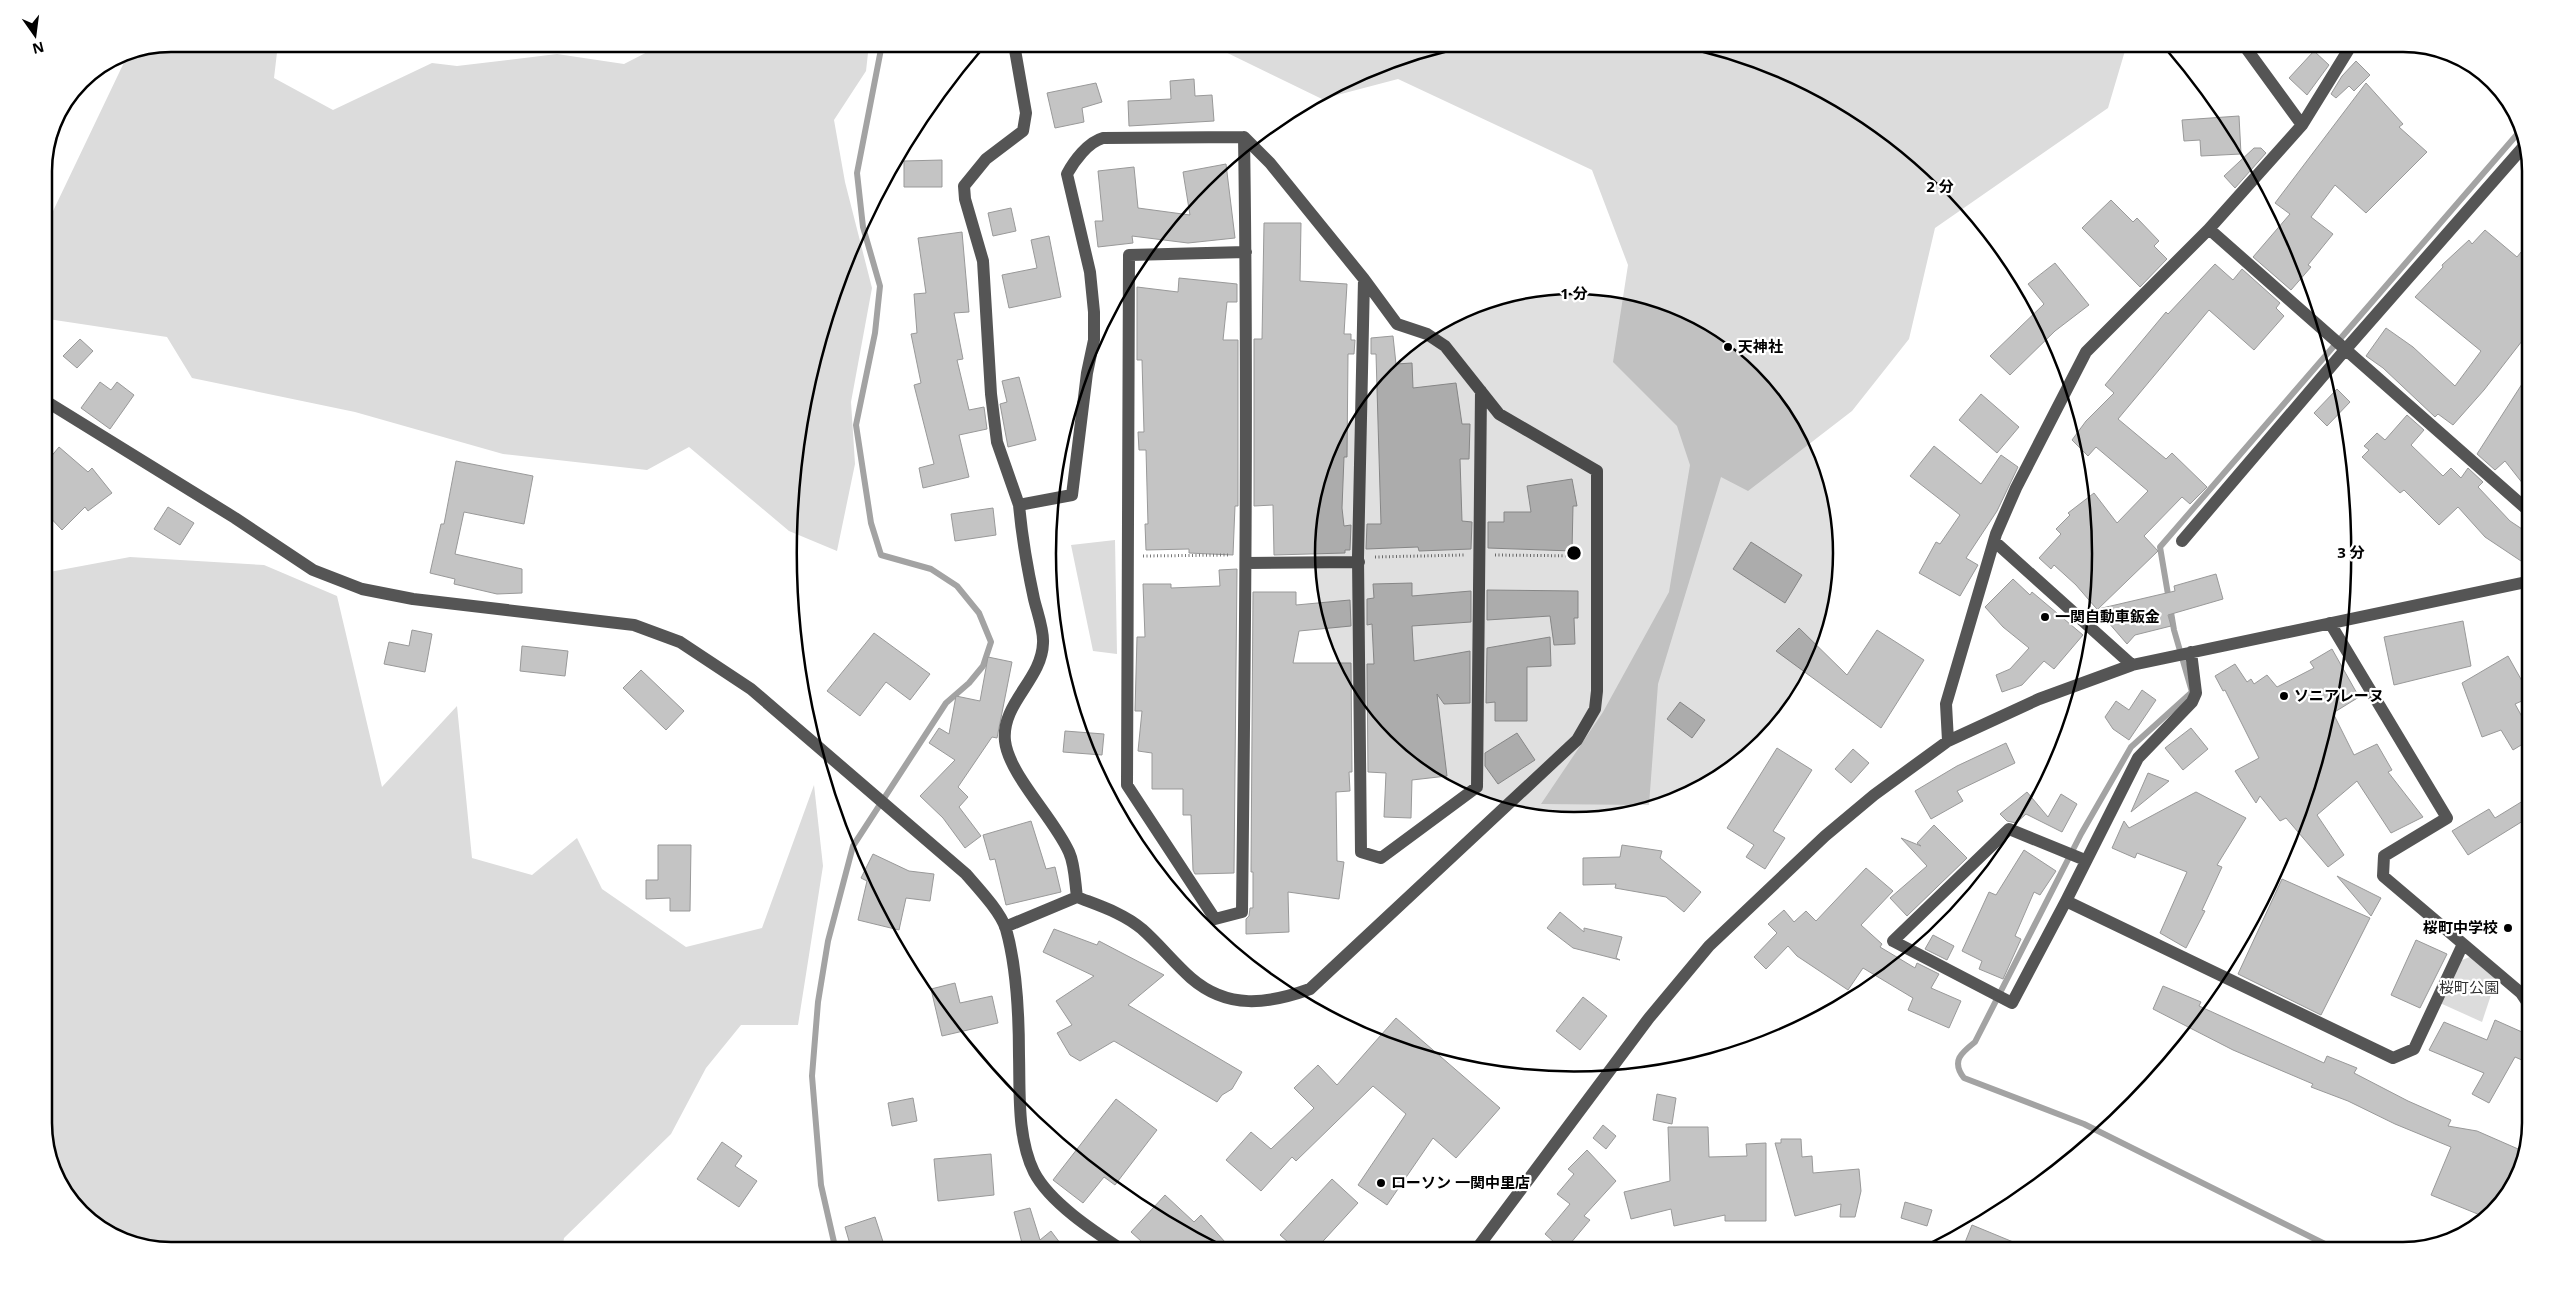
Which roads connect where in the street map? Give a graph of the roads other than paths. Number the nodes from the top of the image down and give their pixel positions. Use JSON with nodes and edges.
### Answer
{"nodes":[{"id":1,"x":1015,"y":52,"type":"edge"},
{"id":2,"x":2249,"y":52,"type":"edge"},
{"id":3,"x":2347,"y":52,"type":"edge"},
{"id":4,"x":2302,"y":125,"type":"junction"},
{"id":5,"x":1244,"y":137,"type":"junction"},
{"id":6,"x":2520,"y":150,"type":"edge"},
{"id":7,"x":2209,"y":230,"type":"junction"},
{"id":8,"x":1246,"y":252,"type":"junction"},
{"id":9,"x":1364,"y":279,"type":"junction"},
{"id":10,"x":2345,"y":350,"type":"junction"},
{"id":11,"x":1481,"y":391,"type":"junction"},
{"id":12,"x":53,"y":406,"type":"edge"},
{"id":13,"x":1018,"y":505,"type":"junction"},
{"id":14,"x":2522,"y":505,"type":"edge"},
{"id":15,"x":1994,"y":541,"type":"junction"},
{"id":16,"x":2182,"y":541,"type":"dead end"},
{"id":17,"x":1246,"y":558,"type":"junction"},
{"id":18,"x":1358,"y":562,"type":"junction"},
{"id":19,"x":2522,"y":583,"type":"edge"},
{"id":20,"x":2330,"y":623,"type":"junction"},
{"id":21,"x":2191,"y":652,"type":"junction"},
{"id":22,"x":2132,"y":665,"type":"junction"},
{"id":23,"x":1948,"y":741,"type":"junction"},
{"id":24,"x":2085,"y":860,"type":"junction"},
{"id":25,"x":1077,"y":896,"type":"junction"},
{"id":26,"x":2066,"y":902,"type":"junction"},
{"id":27,"x":1005,"y":927,"type":"junction"},
{"id":28,"x":2463,"y":944,"type":"junction"},
{"id":29,"x":2522,"y":994,"type":"edge"},
{"id":30,"x":1110,"y":1242,"type":"edge"},
{"id":31,"x":1482,"y":1242,"type":"edge"}],
"edges":[{"from":1,"to":13,"type":"street"},
{"from":2,"to":4,"type":"street"},
{"from":3,"to":4,"type":"street"},
{"from":4,"to":7,"type":"street"},
{"from":5,"to":8,"type":"street"},
{"from":5,"to":9,"type":"street"},
{"from":5,"to":13,"type":"street"},
{"from":6,"to":10,"type":"street"},
{"from":7,"to":10,"type":"street"},
{"from":7,"to":15,"type":"street"},
{"from":8,"to":17,"type":"street"},
{"from":8,"to":17,"type":"street"},
{"from":9,"to":11,"type":"street"},
{"from":9,"to":18,"type":"street"},
{"from":10,"to":14,"type":"street"},
{"from":10,"to":16,"type":"street"},
{"from":11,"to":18,"type":"street"},
{"from":11,"to":25,"type":"street"},
{"from":12,"to":27,"type":"street"},
{"from":13,"to":25,"type":"street"},
{"from":15,"to":22,"type":"street"},
{"from":15,"to":23,"type":"street"},
{"from":17,"to":18,"type":"street"},
{"from":19,"to":20,"type":"street"},
{"from":20,"to":21,"type":"street"},
{"from":20,"to":28,"type":"street"},
{"from":21,"to":22,"type":"street"},
{"from":21,"to":24,"type":"street"},
{"from":22,"to":23,"type":"street"},
{"from":23,"to":31,"type":"street"},
{"from":24,"to":26,"type":"street"},
{"from":24,"to":26,"type":"street"},
{"from":25,"to":27,"type":"street"},
{"from":26,"to":28,"type":"street"},
{"from":27,"to":30,"type":"street"},
{"from":28,"to":29,"type":"street"}]}
